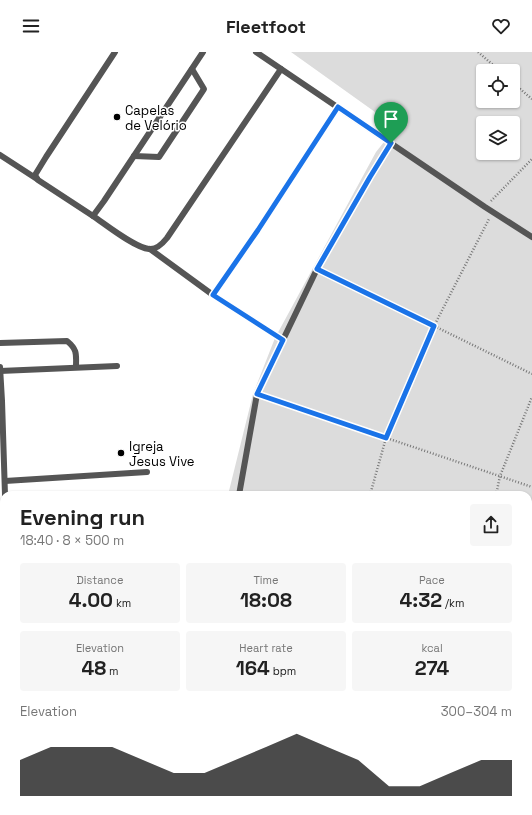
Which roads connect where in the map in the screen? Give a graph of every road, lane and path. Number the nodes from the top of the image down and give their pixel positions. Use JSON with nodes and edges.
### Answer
{"nodes":[{"id":1,"x":115,"y":52,"type":"edge"},
{"id":2,"x":203,"y":52,"type":"edge"},
{"id":3,"x":256,"y":52,"type":"edge"},
{"id":4,"x":478,"y":52,"type":"edge"},
{"id":5,"x":492,"y":64,"type":"edge"},
{"id":6,"x":192,"y":69,"type":"junction"},
{"id":7,"x":281,"y":69,"type":"junction"},
{"id":8,"x":520,"y":89,"type":"edge"},
{"id":9,"x":532,"y":99,"type":"edge"},
{"id":10,"x":338,"y":107,"type":"junction"},
{"id":11,"x":391,"y":143,"type":"junction"},
{"id":12,"x":0,"y":155,"type":"edge"},
{"id":13,"x":134,"y":156,"type":"junction"},
{"id":14,"x":532,"y":159,"type":"edge"},
{"id":15,"x":38,"y":180,"type":"junction"},
{"id":16,"x":485,"y":207,"type":"junction"},
{"id":17,"x":493,"y":212,"type":"junction"},
{"id":18,"x":93,"y":216,"type":"junction"},
{"id":19,"x":532,"y":237,"type":"edge"},
{"id":20,"x":150,"y":250,"type":"junction"},
{"id":21,"x":317,"y":269,"type":"junction"},
{"id":22,"x":213,"y":295,"type":"junction"},
{"id":23,"x":434,"y":326,"type":"junction"},
{"id":24,"x":283,"y":340,"type":"junction"},
{"id":25,"x":0,"y":343,"type":"edge"},
{"id":26,"x":117,"y":366,"type":"dead end"},
{"id":27,"x":0,"y":367,"type":"edge"},
{"id":28,"x":76,"y":367,"type":"junction"},
{"id":29,"x":0,"y":371,"type":"edge"},
{"id":30,"x":532,"y":374,"type":"edge"},
{"id":31,"x":257,"y":394,"type":"junction"},
{"id":32,"x":532,"y":397,"type":"edge"},
{"id":33,"x":1,"y":401,"type":"edge"},
{"id":34,"x":386,"y":438,"type":"junction"},
{"id":35,"x":147,"y":472,"type":"dead end"},
{"id":36,"x":500,"y":476,"type":"junction"},
{"id":37,"x":5,"y":481,"type":"junction"},
{"id":38,"x":532,"y":487,"type":"edge"},
{"id":39,"x":5,"y":491,"type":"edge"},
{"id":40,"x":240,"y":491,"type":"edge"},
{"id":41,"x":371,"y":491,"type":"edge"},
{"id":42,"x":497,"y":491,"type":"edge"}],
"edges":[{"from":1,"to":15,"type":"lane"},
{"from":2,"to":6,"type":"lane"},
{"from":3,"to":7,"type":"lane"},
{"from":4,"to":5,"type":"path"},
{"from":6,"to":13,"type":"lane"},
{"from":6,"to":13,"type":"lane"},
{"from":7,"to":10,"type":"lane"},
{"from":7,"to":20,"type":"lane"},
{"from":8,"to":9,"type":"path"},
{"from":10,"to":11,"type":"lane"},
{"from":10,"to":22,"type":"lane"},
{"from":11,"to":16,"type":"lane"},
{"from":11,"to":21,"type":"lane"},
{"from":12,"to":15,"type":"lane"},
{"from":13,"to":18,"type":"lane"},
{"from":14,"to":16,"type":"path"},
{"from":15,"to":18,"type":"lane"},
{"from":16,"to":17,"type":"lane"},
{"from":17,"to":19,"type":"lane"},
{"from":17,"to":23,"type":"path"},
{"from":18,"to":20,"type":"lane"},
{"from":20,"to":22,"type":"lane"},
{"from":21,"to":23,"type":"path"},
{"from":21,"to":24,"type":"lane"},
{"from":22,"to":24,"type":"lane"},
{"from":23,"to":30,"type":"path"},
{"from":23,"to":34,"type":"path"},
{"from":24,"to":31,"type":"lane"},
{"from":25,"to":28,"type":"lane"},
{"from":26,"to":28,"type":"lane"},
{"from":27,"to":29,"type":"lane"},
{"from":28,"to":29,"type":"lane"},
{"from":29,"to":33,"type":"lane"},
{"from":31,"to":34,"type":"path"},
{"from":31,"to":40,"type":"lane"},
{"from":32,"to":36,"type":"path"},
{"from":33,"to":37,"type":"lane"},
{"from":34,"to":36,"type":"path"},
{"from":34,"to":41,"type":"path"},
{"from":35,"to":37,"type":"lane"},
{"from":36,"to":38,"type":"path"},
{"from":36,"to":42,"type":"path"},
{"from":37,"to":39,"type":"lane"}]}
